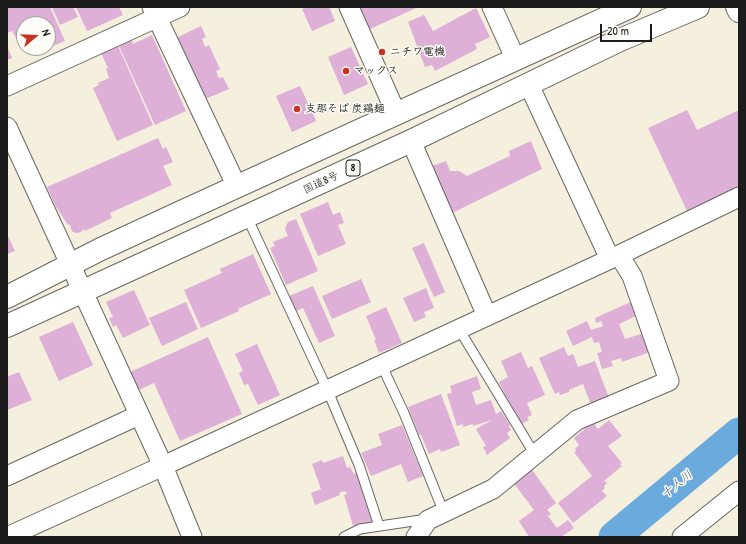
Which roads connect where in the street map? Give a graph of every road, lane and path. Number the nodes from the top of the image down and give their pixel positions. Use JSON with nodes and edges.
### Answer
{"nodes":[{"id":1,"x":180,"y":7,"type":"edge"},
{"id":2,"x":349,"y":7,"type":"edge"},
{"id":3,"x":492,"y":7,"type":"edge"},
{"id":4,"x":630,"y":7,"type":"edge"},
{"id":5,"x":698,"y":7,"type":"edge"},
{"id":6,"x":737,"y":7,"type":"edge"},
{"id":7,"x":739,"y":11,"type":"edge"},
{"id":8,"x":155,"y":12,"type":"edge"},
{"id":9,"x":516,"y":60,"type":"junction"},
{"id":10,"x":529,"y":84,"type":"junction"},
{"id":11,"x":7,"y":86,"type":"edge"},
{"id":12,"x":396,"y":113,"type":"junction"},
{"id":13,"x":7,"y":127,"type":"edge"},
{"id":14,"x":411,"y":142,"type":"junction"},
{"id":15,"x":237,"y":187,"type":"junction"},
{"id":16,"x":739,"y":197,"type":"edge"},
{"id":17,"x":247,"y":216,"type":"junction"},
{"id":18,"x":615,"y":257,"type":"junction"},
{"id":19,"x":70,"y":265,"type":"junction"},
{"id":20,"x":83,"y":292,"type":"junction"},
{"id":21,"x":7,"y":297,"type":"edge"},
{"id":22,"x":487,"y":316,"type":"junction"},
{"id":23,"x":7,"y":326,"type":"edge"},
{"id":24,"x":459,"y":329,"type":"junction"},
{"id":25,"x":381,"y":364,"type":"junction"},
{"id":26,"x":327,"y":389,"type":"junction"},
{"id":27,"x":139,"y":415,"type":"junction"},
{"id":28,"x":535,"y":455,"type":"junction"},
{"id":29,"x":163,"y":466,"type":"junction"},
{"id":30,"x":7,"y":476,"type":"edge"},
{"id":31,"x":739,"y":491,"type":"edge"},
{"id":32,"x":438,"y":515,"type":"junction"},
{"id":33,"x":379,"y":526,"type":"junction"},
{"id":34,"x":7,"y":537,"type":"edge"},
{"id":35,"x":192,"y":537,"type":"edge"},
{"id":36,"x":344,"y":537,"type":"edge"},
{"id":37,"x":416,"y":537,"type":"edge"},
{"id":38,"x":682,"y":537,"type":"edge"}],
"edges":[{"from":1,"to":8,"type":"street"},
{"from":2,"to":12,"type":"street"},
{"from":3,"to":9,"type":"street"},
{"from":4,"to":9,"type":"main road"},
{"from":5,"to":10,"type":"main road","name":"国道8号","number":"8"},
{"from":6,"to":7,"type":"main road"},
{"from":8,"to":11,"type":"street"},
{"from":8,"to":15,"type":"street"},
{"from":9,"to":12,"type":"main road"},
{"from":10,"to":14,"type":"main road","name":"国道8号","number":"8"},
{"from":10,"to":18,"type":"street"},
{"from":12,"to":15,"type":"main road"},
{"from":13,"to":19,"type":"street"},
{"from":14,"to":17,"type":"main road","name":"国道8号","number":"8"},
{"from":14,"to":22,"type":"street"},
{"from":15,"to":19,"type":"main road"},
{"from":16,"to":18,"type":"street"},
{"from":17,"to":20,"type":"main road","name":"国道8号","number":"8"},
{"from":17,"to":26,"type":"lane"},
{"from":18,"to":22,"type":"street"},
{"from":18,"to":28,"type":"street"},
{"from":19,"to":20,"type":"street"},
{"from":19,"to":21,"type":"main road"},
{"from":20,"to":23,"type":"main road","name":"国道8号","number":"8"},
{"from":20,"to":27,"type":"street"},
{"from":22,"to":24,"type":"street"},
{"from":24,"to":25,"type":"street"},
{"from":24,"to":28,"type":"lane"},
{"from":25,"to":26,"type":"street"},
{"from":25,"to":32,"type":"lane"},
{"from":26,"to":29,"type":"street"},
{"from":26,"to":33,"type":"lane"},
{"from":27,"to":29,"type":"street"},
{"from":27,"to":30,"type":"street"},
{"from":28,"to":32,"type":"street"},
{"from":29,"to":34,"type":"street"},
{"from":29,"to":35,"type":"street"},
{"from":31,"to":38,"type":"street"},
{"from":32,"to":33,"type":"lane"},
{"from":32,"to":37,"type":"street"},
{"from":33,"to":36,"type":"lane"}]}
